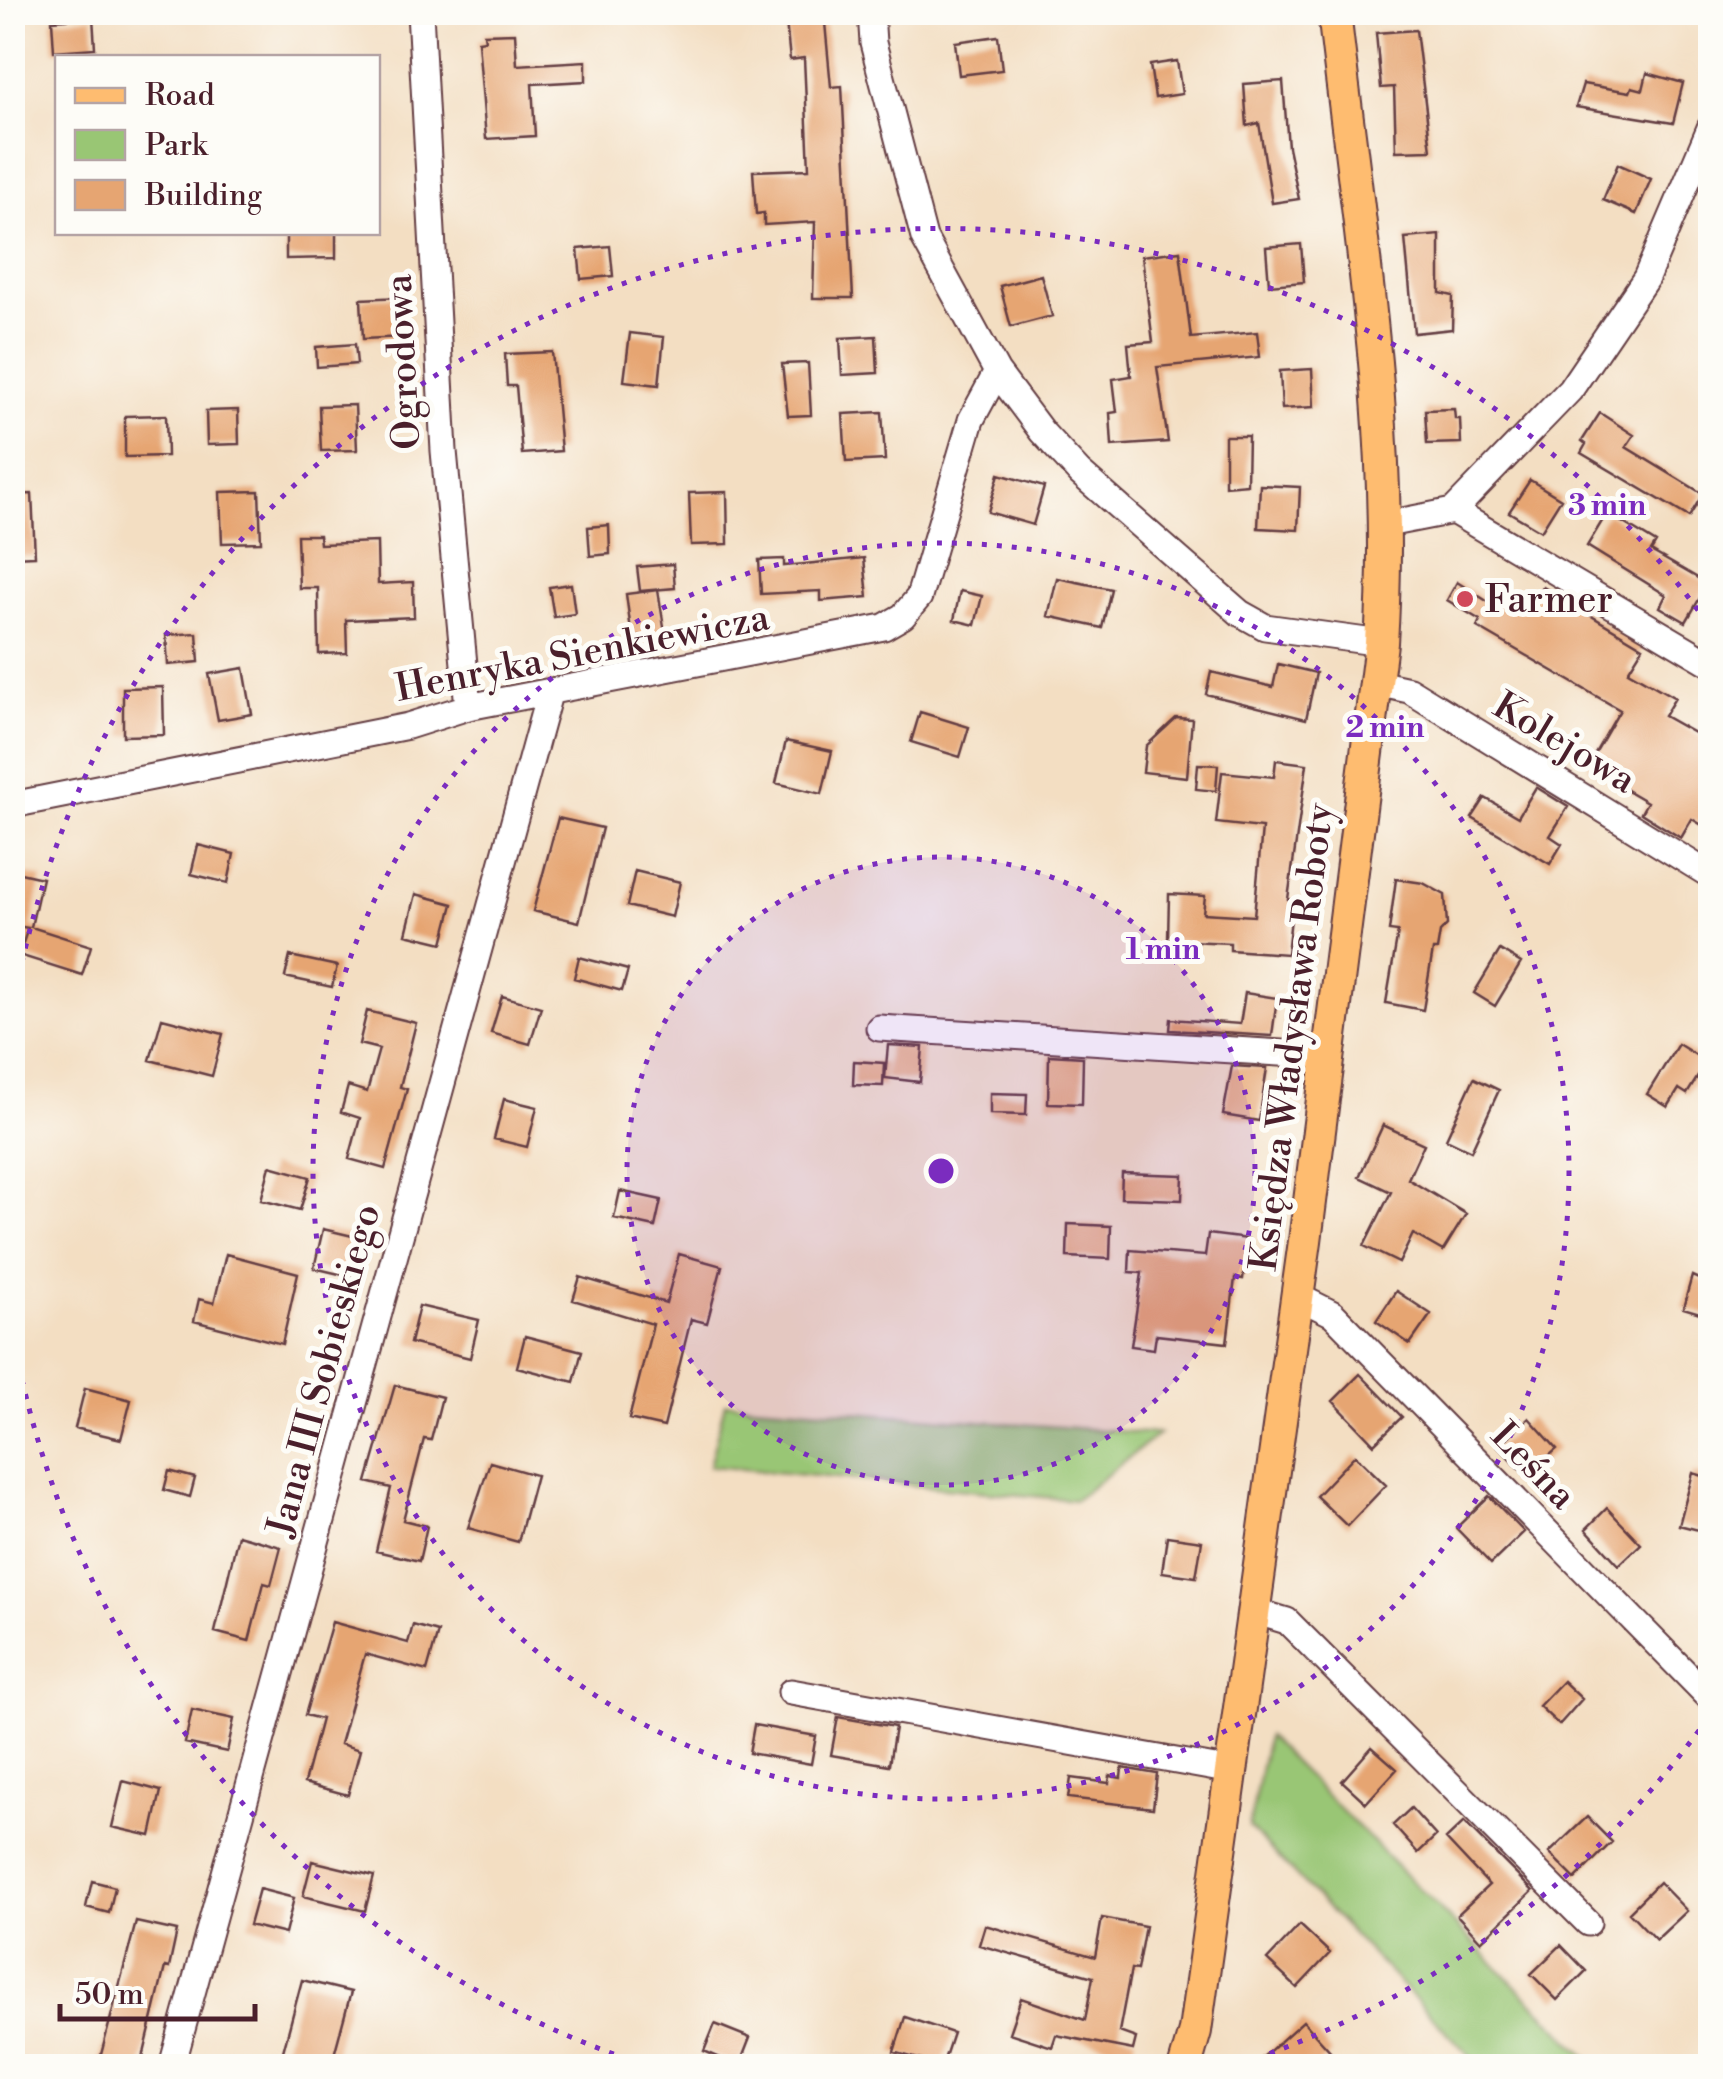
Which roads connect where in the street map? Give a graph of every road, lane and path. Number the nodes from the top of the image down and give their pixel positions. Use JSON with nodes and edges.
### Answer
{"nodes":[{"id":1,"x":420,"y":12,"type":"edge"},
{"id":2,"x":870,"y":12,"type":"edge"},
{"id":3,"x":1334,"y":12,"type":"edge"},
{"id":4,"x":1710,"y":128,"type":"edge"},
{"id":5,"x":997,"y":372,"type":"junction"},
{"id":6,"x":1453,"y":511,"type":"junction"},
{"id":7,"x":1387,"y":524,"type":"junction"},
{"id":8,"x":1381,"y":643,"type":"junction"},
{"id":9,"x":1710,"y":662,"type":"edge"},
{"id":10,"x":1377,"y":684,"type":"junction"},
{"id":11,"x":549,"y":694,"type":"junction"},
{"id":12,"x":468,"y":708,"type":"junction"},
{"id":13,"x":12,"y":805,"type":"edge"},
{"id":14,"x":1710,"y":874,"type":"edge"},
{"id":15,"x":879,"y":1028,"type":"dead end"},
{"id":16,"x":1330,"y":1056,"type":"junction"},
{"id":17,"x":1297,"y":1296,"type":"junction"},
{"id":18,"x":1254,"y":1611,"type":"junction"},
{"id":19,"x":791,"y":1692,"type":"dead end"},
{"id":20,"x":1710,"y":1694,"type":"edge"},
{"id":21,"x":1232,"y":1771,"type":"junction"},
{"id":22,"x":1588,"y":1923,"type":"dead end"},
{"id":23,"x":172,"y":2066,"type":"edge"},
{"id":24,"x":1185,"y":2066,"type":"edge"}],
"edges":[{"from":1,"to":12,"type":"street","name":"Ogrodowa"},
{"from":2,"to":5,"type":"street"},
{"from":3,"to":7,"type":"main road","name":"Księdza Władysława Roboty"},
{"from":4,"to":6,"type":"street"},
{"from":5,"to":8,"type":"street"},
{"from":5,"to":11,"type":"street","name":"Henryka Sienkiewicza"},
{"from":6,"to":7,"type":"street"},
{"from":6,"to":9,"type":"street"},
{"from":7,"to":8,"type":"main road","name":"Księdza Władysława Roboty"},
{"from":8,"to":10,"type":"main road","name":"Księdza Władysława Roboty"},
{"from":10,"to":14,"type":"street","name":"Kolejowa"},
{"from":10,"to":16,"type":"main road","name":"Księdza Władysława Roboty"},
{"from":11,"to":12,"type":"street","name":"Henryka Sienkiewicza"},
{"from":11,"to":23,"type":"street","name":"Jana III Sobieskiego"},
{"from":12,"to":13,"type":"street","name":"Henryka Sienkiewicza"},
{"from":15,"to":16,"type":"street"},
{"from":16,"to":17,"type":"main road","name":"Księdza Władysława Roboty"},
{"from":17,"to":18,"type":"main road","name":"Księdza Władysława Roboty"},
{"from":17,"to":20,"type":"street","name":"Leśna"},
{"from":18,"to":21,"type":"main road","name":"Księdza Władysława Roboty"},
{"from":18,"to":22,"type":"street"},
{"from":19,"to":21,"type":"street"},
{"from":21,"to":24,"type":"main road","name":"Księdza Władysława Roboty"}]}
